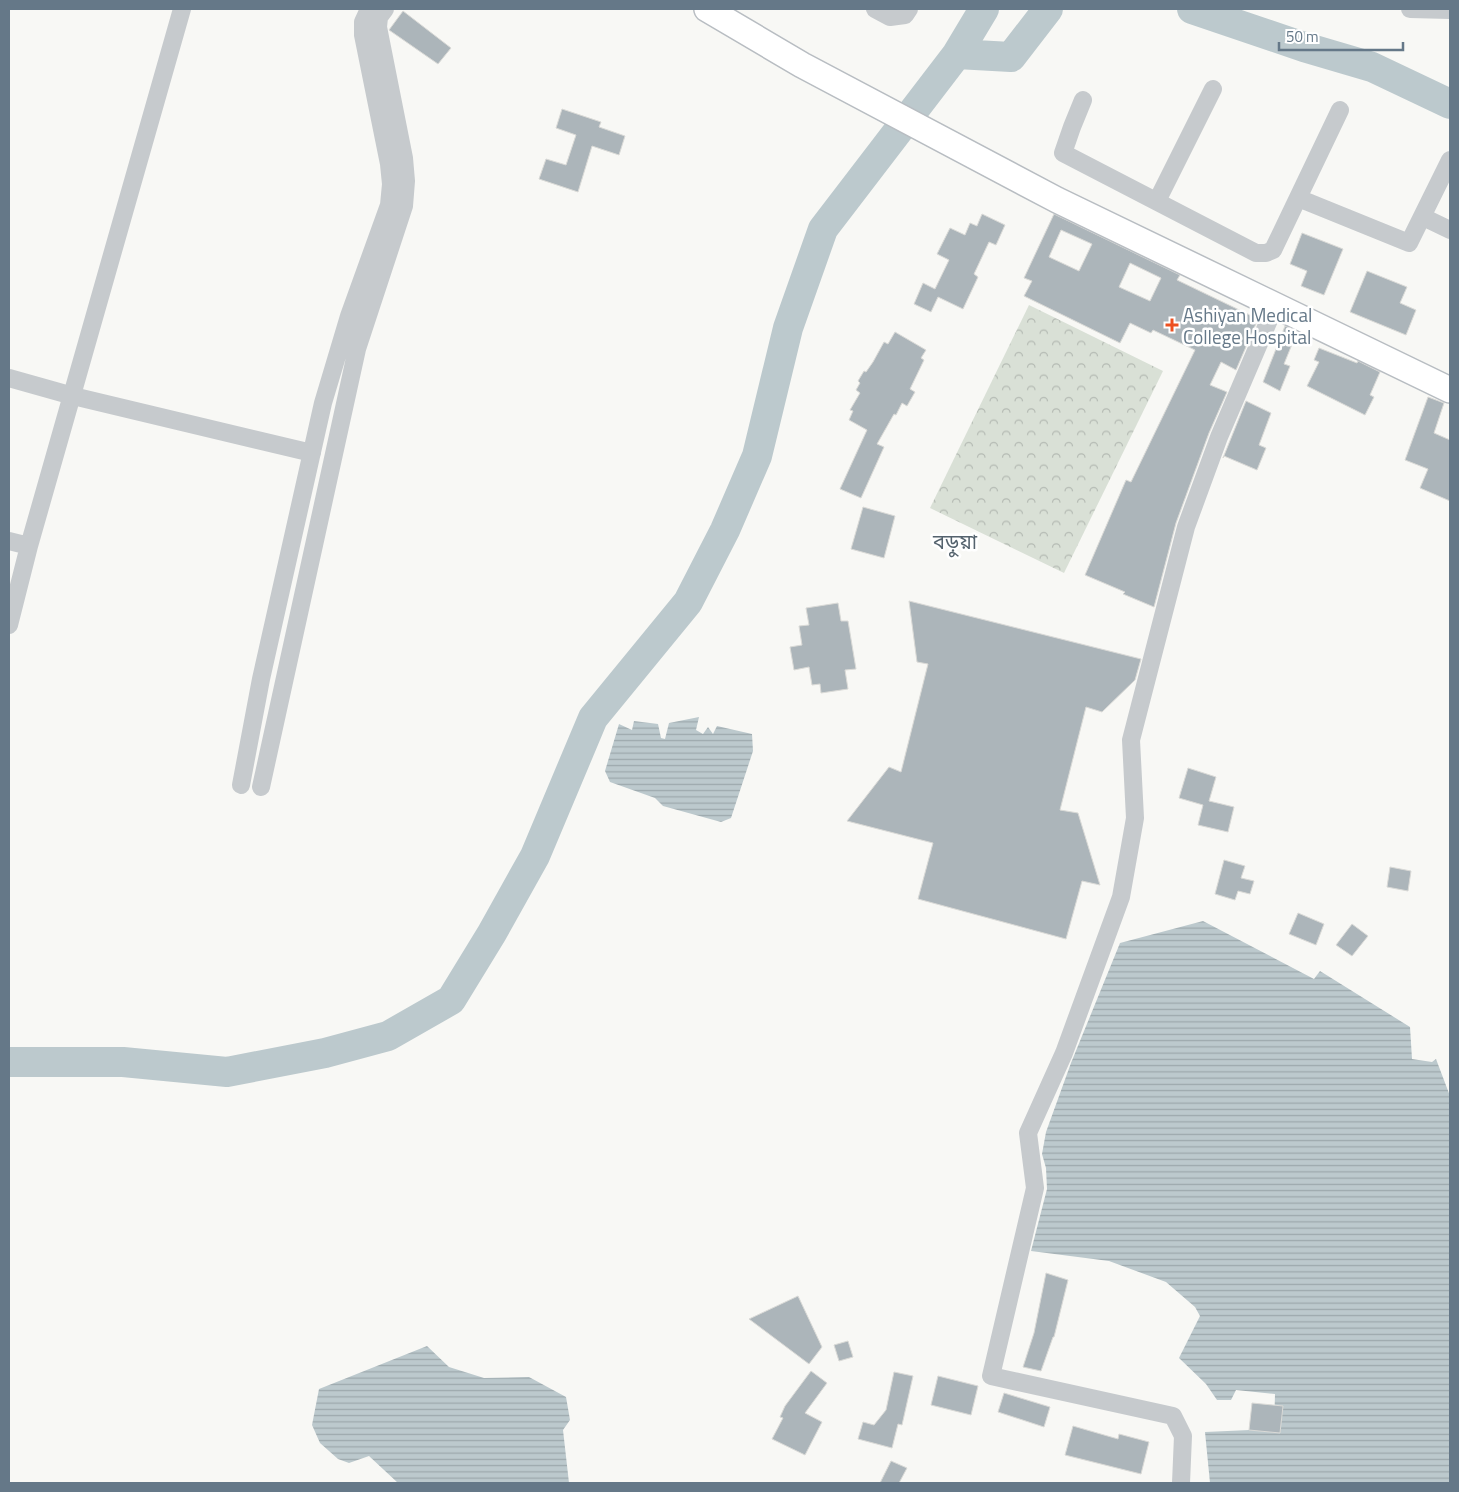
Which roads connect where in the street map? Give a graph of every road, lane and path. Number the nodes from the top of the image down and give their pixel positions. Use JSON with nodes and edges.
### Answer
{"nodes":[{"id":1,"x":182,"y":9,"type":"edge"},
{"id":2,"x":369,"y":9,"type":"edge"},
{"id":3,"x":385,"y":9,"type":"edge"},
{"id":4,"x":707,"y":9,"type":"edge"},
{"id":5,"x":875,"y":9,"type":"edge"},
{"id":6,"x":909,"y":9,"type":"edge"},
{"id":7,"x":1410,"y":9,"type":"edge"},
{"id":8,"x":1450,"y":10,"type":"edge"},
{"id":9,"x":1213,"y":89,"type":"dead end"},
{"id":10,"x":1084,"y":100,"type":"dead end"},
{"id":11,"x":1340,"y":110,"type":"dead end"},
{"id":12,"x":387,"y":114,"type":"junction"},
{"id":13,"x":1450,"y":160,"type":"edge"},
{"id":14,"x":1298,"y":198,"type":"junction"},
{"id":15,"x":1157,"y":201,"type":"junction"},
{"id":16,"x":1423,"y":217,"type":"junction"},
{"id":17,"x":1450,"y":230,"type":"edge"},
{"id":18,"x":1275,"y":306,"type":"junction"},
{"id":19,"x":9,"y":378,"type":"edge"},
{"id":20,"x":1450,"y":390,"type":"edge"},
{"id":21,"x":73,"y":396,"type":"junction"},
{"id":22,"x":312,"y":453,"type":"junction"},
{"id":23,"x":9,"y":541,"type":"edge"},
{"id":24,"x":29,"y":546,"type":"junction"},
{"id":25,"x":9,"y":625,"type":"edge"},
{"id":26,"x":262,"y":679,"type":"junction"},
{"id":27,"x":283,"y":685,"type":"junction"},
{"id":28,"x":241,"y":785,"type":"dead end"},
{"id":29,"x":260,"y":787,"type":"dead end"},
{"id":30,"x":1181,"y":1483,"type":"edge"}],
"edges":[{"from":1,"to":21,"type":"street"},
{"from":2,"to":12,"type":"street"},
{"from":3,"to":12,"type":"street"},
{"from":4,"to":18,"type":"street"},
{"from":5,"to":6,"type":"street"},
{"from":7,"to":8,"type":"street"},
{"from":9,"to":15,"type":"street"},
{"from":10,"to":15,"type":"street"},
{"from":11,"to":14,"type":"street"},
{"from":12,"to":22,"type":"street"},
{"from":12,"to":27,"type":"street"},
{"from":13,"to":16,"type":"street"},
{"from":14,"to":15,"type":"street"},
{"from":14,"to":16,"type":"street"},
{"from":16,"to":17,"type":"street"},
{"from":18,"to":20,"type":"street"},
{"from":18,"to":30,"type":"street"},
{"from":19,"to":21,"type":"street"},
{"from":21,"to":22,"type":"street"},
{"from":21,"to":24,"type":"street"},
{"from":22,"to":26,"type":"street"},
{"from":23,"to":24,"type":"street"},
{"from":24,"to":25,"type":"street"},
{"from":26,"to":27,"type":"street"},
{"from":26,"to":28,"type":"street"},
{"from":27,"to":29,"type":"street"}]}
